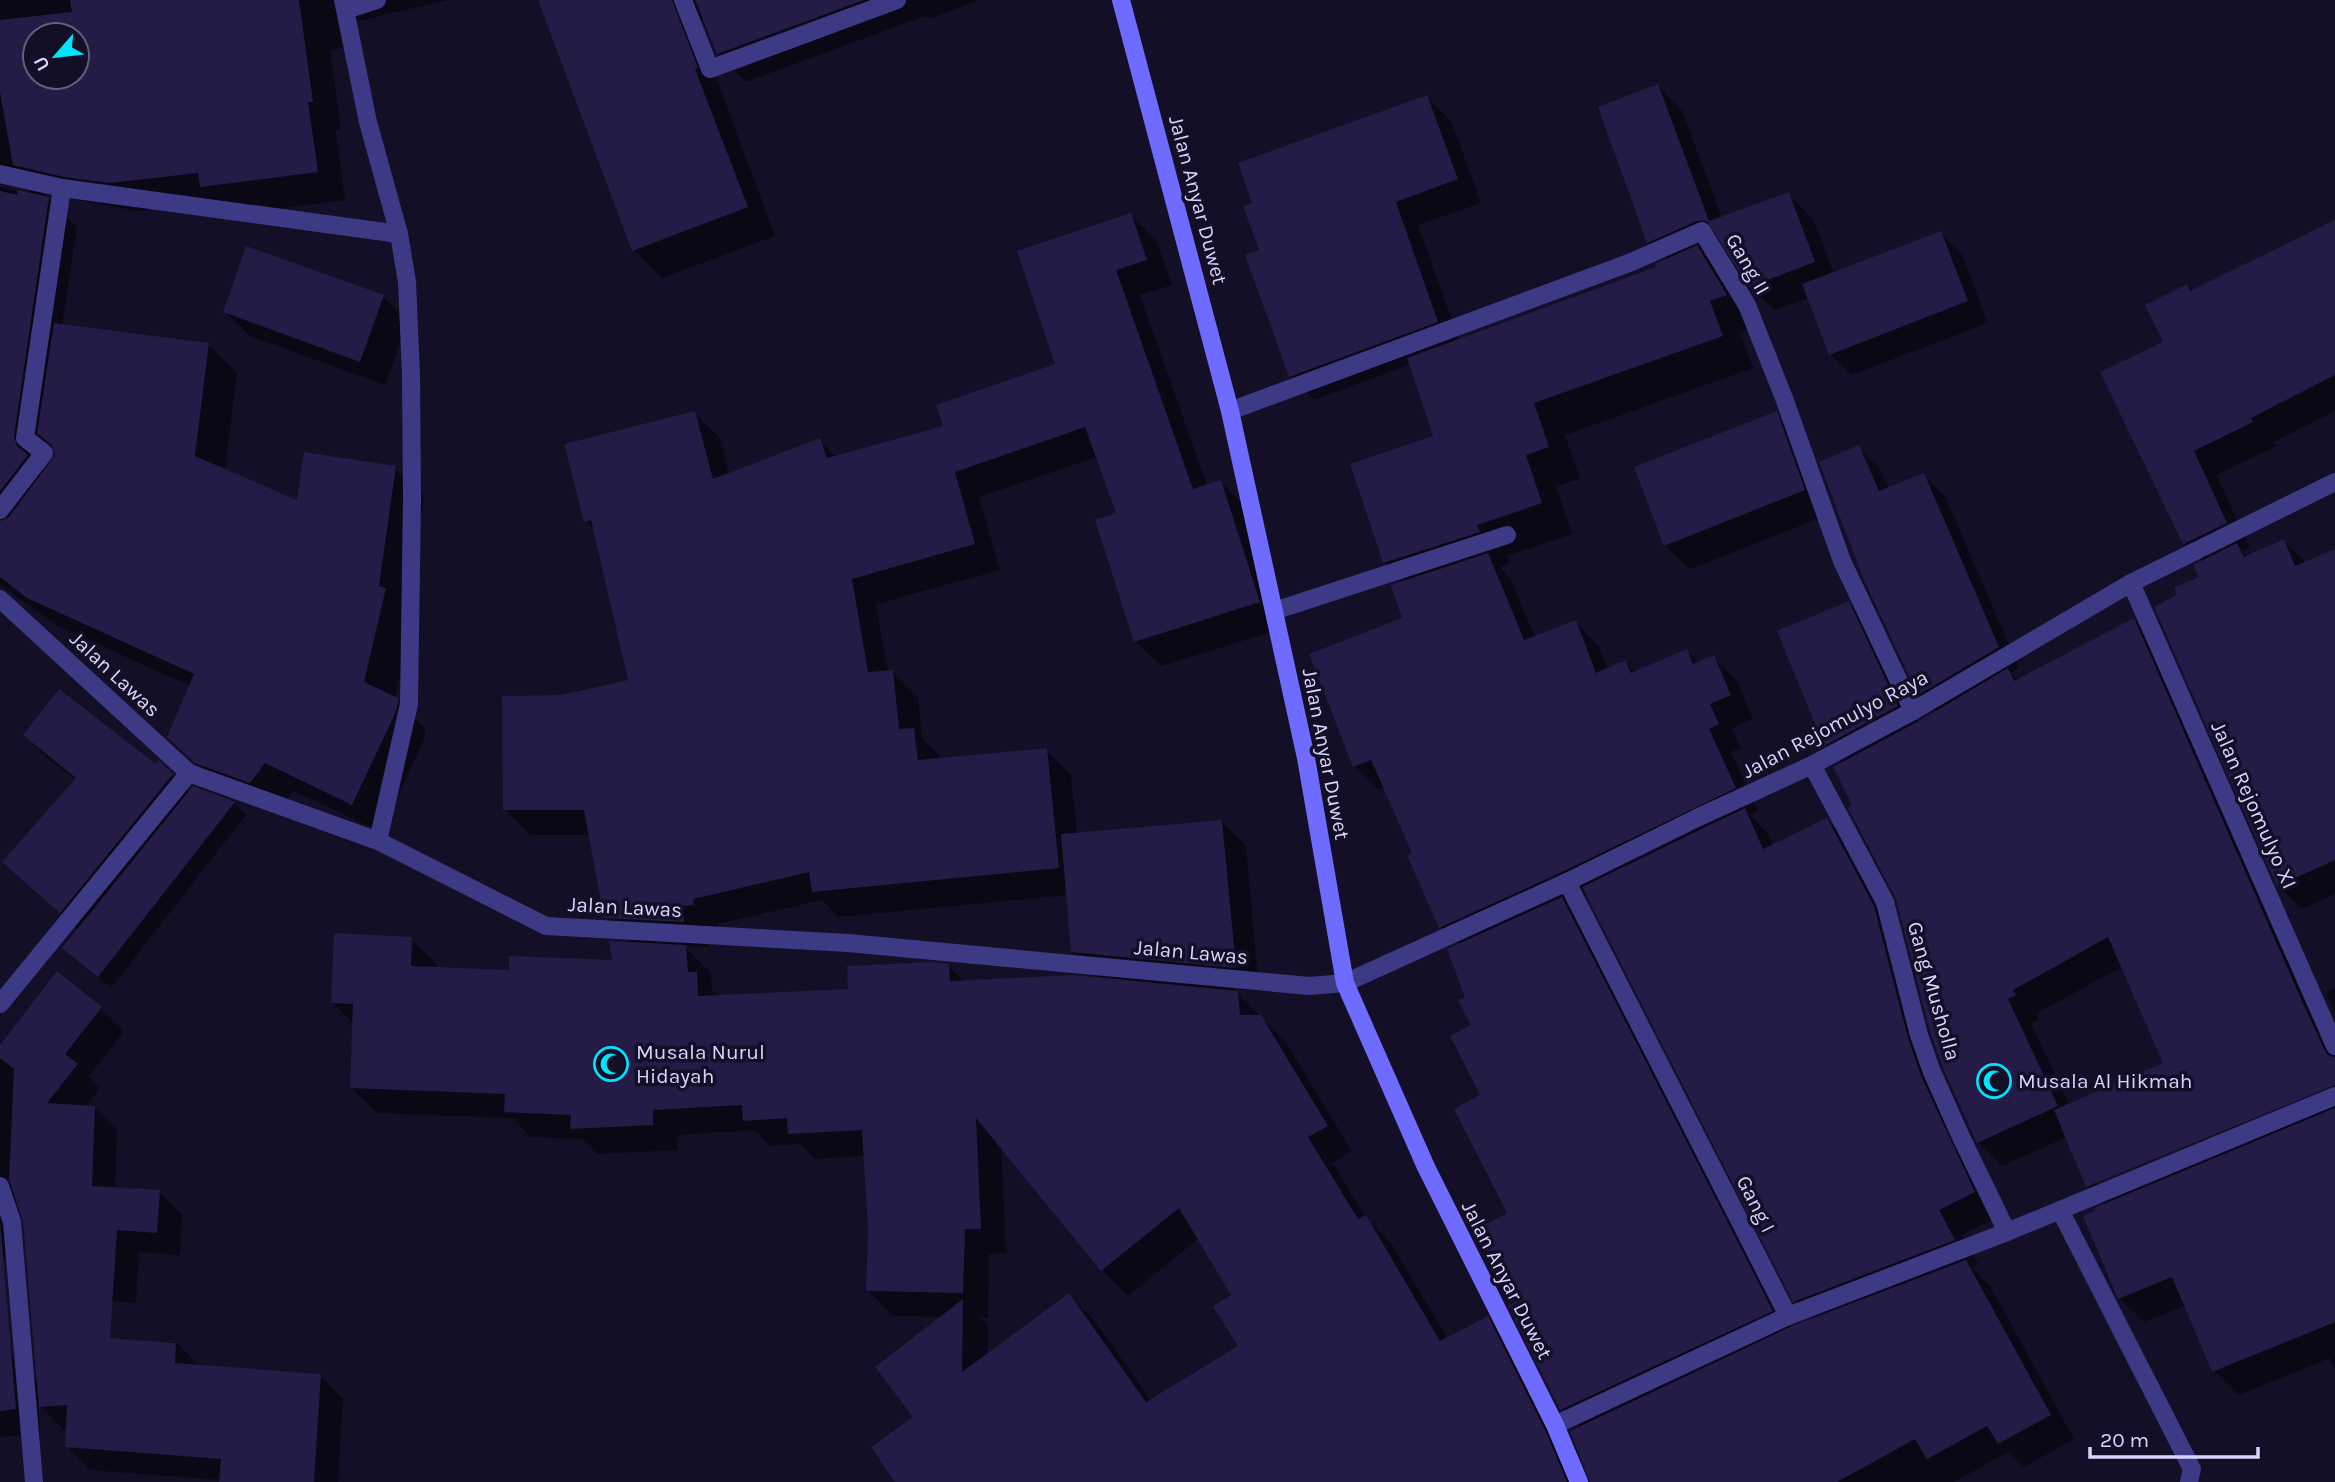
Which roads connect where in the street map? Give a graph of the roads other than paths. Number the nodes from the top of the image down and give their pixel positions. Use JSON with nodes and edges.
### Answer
{"nodes":[{"id":1,"x":377,"y":0,"type":"edge"},
{"id":2,"x":683,"y":0,"type":"edge"},
{"id":3,"x":897,"y":0,"type":"edge"},
{"id":4,"x":1121,"y":0,"type":"edge"},
{"id":5,"x":344,"y":5,"type":"edge"},
{"id":6,"x":0,"y":174,"type":"edge"},
{"id":7,"x":62,"y":188,"type":"junction"},
{"id":8,"x":400,"y":234,"type":"junction"},
{"id":9,"x":1230,"y":411,"type":"junction"},
{"id":10,"x":2335,"y":482,"type":"edge"},
{"id":11,"x":0,"y":510,"type":"edge"},
{"id":12,"x":1507,"y":535,"type":"dead end"},
{"id":13,"x":2131,"y":583,"type":"junction"},
{"id":14,"x":0,"y":599,"type":"edge"},
{"id":15,"x":1274,"y":611,"type":"junction"},
{"id":16,"x":1913,"y":711,"type":"junction"},
{"id":17,"x":1812,"y":765,"type":"junction"},
{"id":18,"x":189,"y":772,"type":"junction"},
{"id":19,"x":378,"y":841,"type":"junction"},
{"id":20,"x":1567,"y":882,"type":"junction"},
{"id":21,"x":1345,"y":983,"type":"junction"},
{"id":22,"x":0,"y":1004,"type":"edge"},
{"id":23,"x":2335,"y":1046,"type":"edge"},
{"id":24,"x":2335,"y":1097,"type":"edge"},
{"id":25,"x":0,"y":1186,"type":"edge"},
{"id":26,"x":2060,"y":1210,"type":"junction"},
{"id":27,"x":2007,"y":1232,"type":"junction"},
{"id":28,"x":1788,"y":1316,"type":"junction"},
{"id":29,"x":1555,"y":1425,"type":"junction"},
{"id":30,"x":34,"y":1482,"type":"edge"},
{"id":31,"x":1578,"y":1482,"type":"edge"},
{"id":32,"x":2189,"y":1482,"type":"edge"}],
"edges":[{"from":1,"to":5,"type":"street"},
{"from":2,"to":3,"type":"street"},
{"from":4,"to":9,"type":"street","name":"Jalan Anyar Duwet"},
{"from":5,"to":8,"type":"street"},
{"from":6,"to":7,"type":"street"},
{"from":7,"to":8,"type":"street"},
{"from":7,"to":11,"type":"street"},
{"from":8,"to":19,"type":"street"},
{"from":9,"to":15,"type":"street","name":"Jalan Anyar Duwet"},
{"from":9,"to":16,"type":"street","name":"Gang II"},
{"from":10,"to":13,"type":"street","name":"Jalan Rejomulyo Raya"},
{"from":12,"to":15,"type":"street"},
{"from":13,"to":16,"type":"street","name":"Jalan Rejomulyo Raya"},
{"from":13,"to":23,"type":"street","name":"Jalan Rejomulyo XI"},
{"from":14,"to":18,"type":"street","name":"Jalan Lawas"},
{"from":15,"to":21,"type":"street","name":"Jalan Anyar Duwet"},
{"from":16,"to":17,"type":"street","name":"Jalan Rejomulyo Raya"},
{"from":17,"to":20,"type":"street","name":"Jalan Rejomulyo Raya"},
{"from":17,"to":27,"type":"street","name":"Gang Musholla"},
{"from":18,"to":19,"type":"street","name":"Jalan Lawas"},
{"from":18,"to":22,"type":"street"},
{"from":19,"to":21,"type":"street","name":"Jalan Lawas"},
{"from":20,"to":21,"type":"street","name":"Jalan Rejomulyo Raya"},
{"from":20,"to":28,"type":"street","name":"Gang I"},
{"from":21,"to":29,"type":"street","name":"Jalan Anyar Duwet"},
{"from":24,"to":26,"type":"street"},
{"from":25,"to":30,"type":"street"},
{"from":26,"to":27,"type":"street"},
{"from":26,"to":32,"type":"street"},
{"from":27,"to":28,"type":"street"},
{"from":28,"to":29,"type":"street"},
{"from":29,"to":31,"type":"street","name":"Jalan Anyar Duwet"}]}
